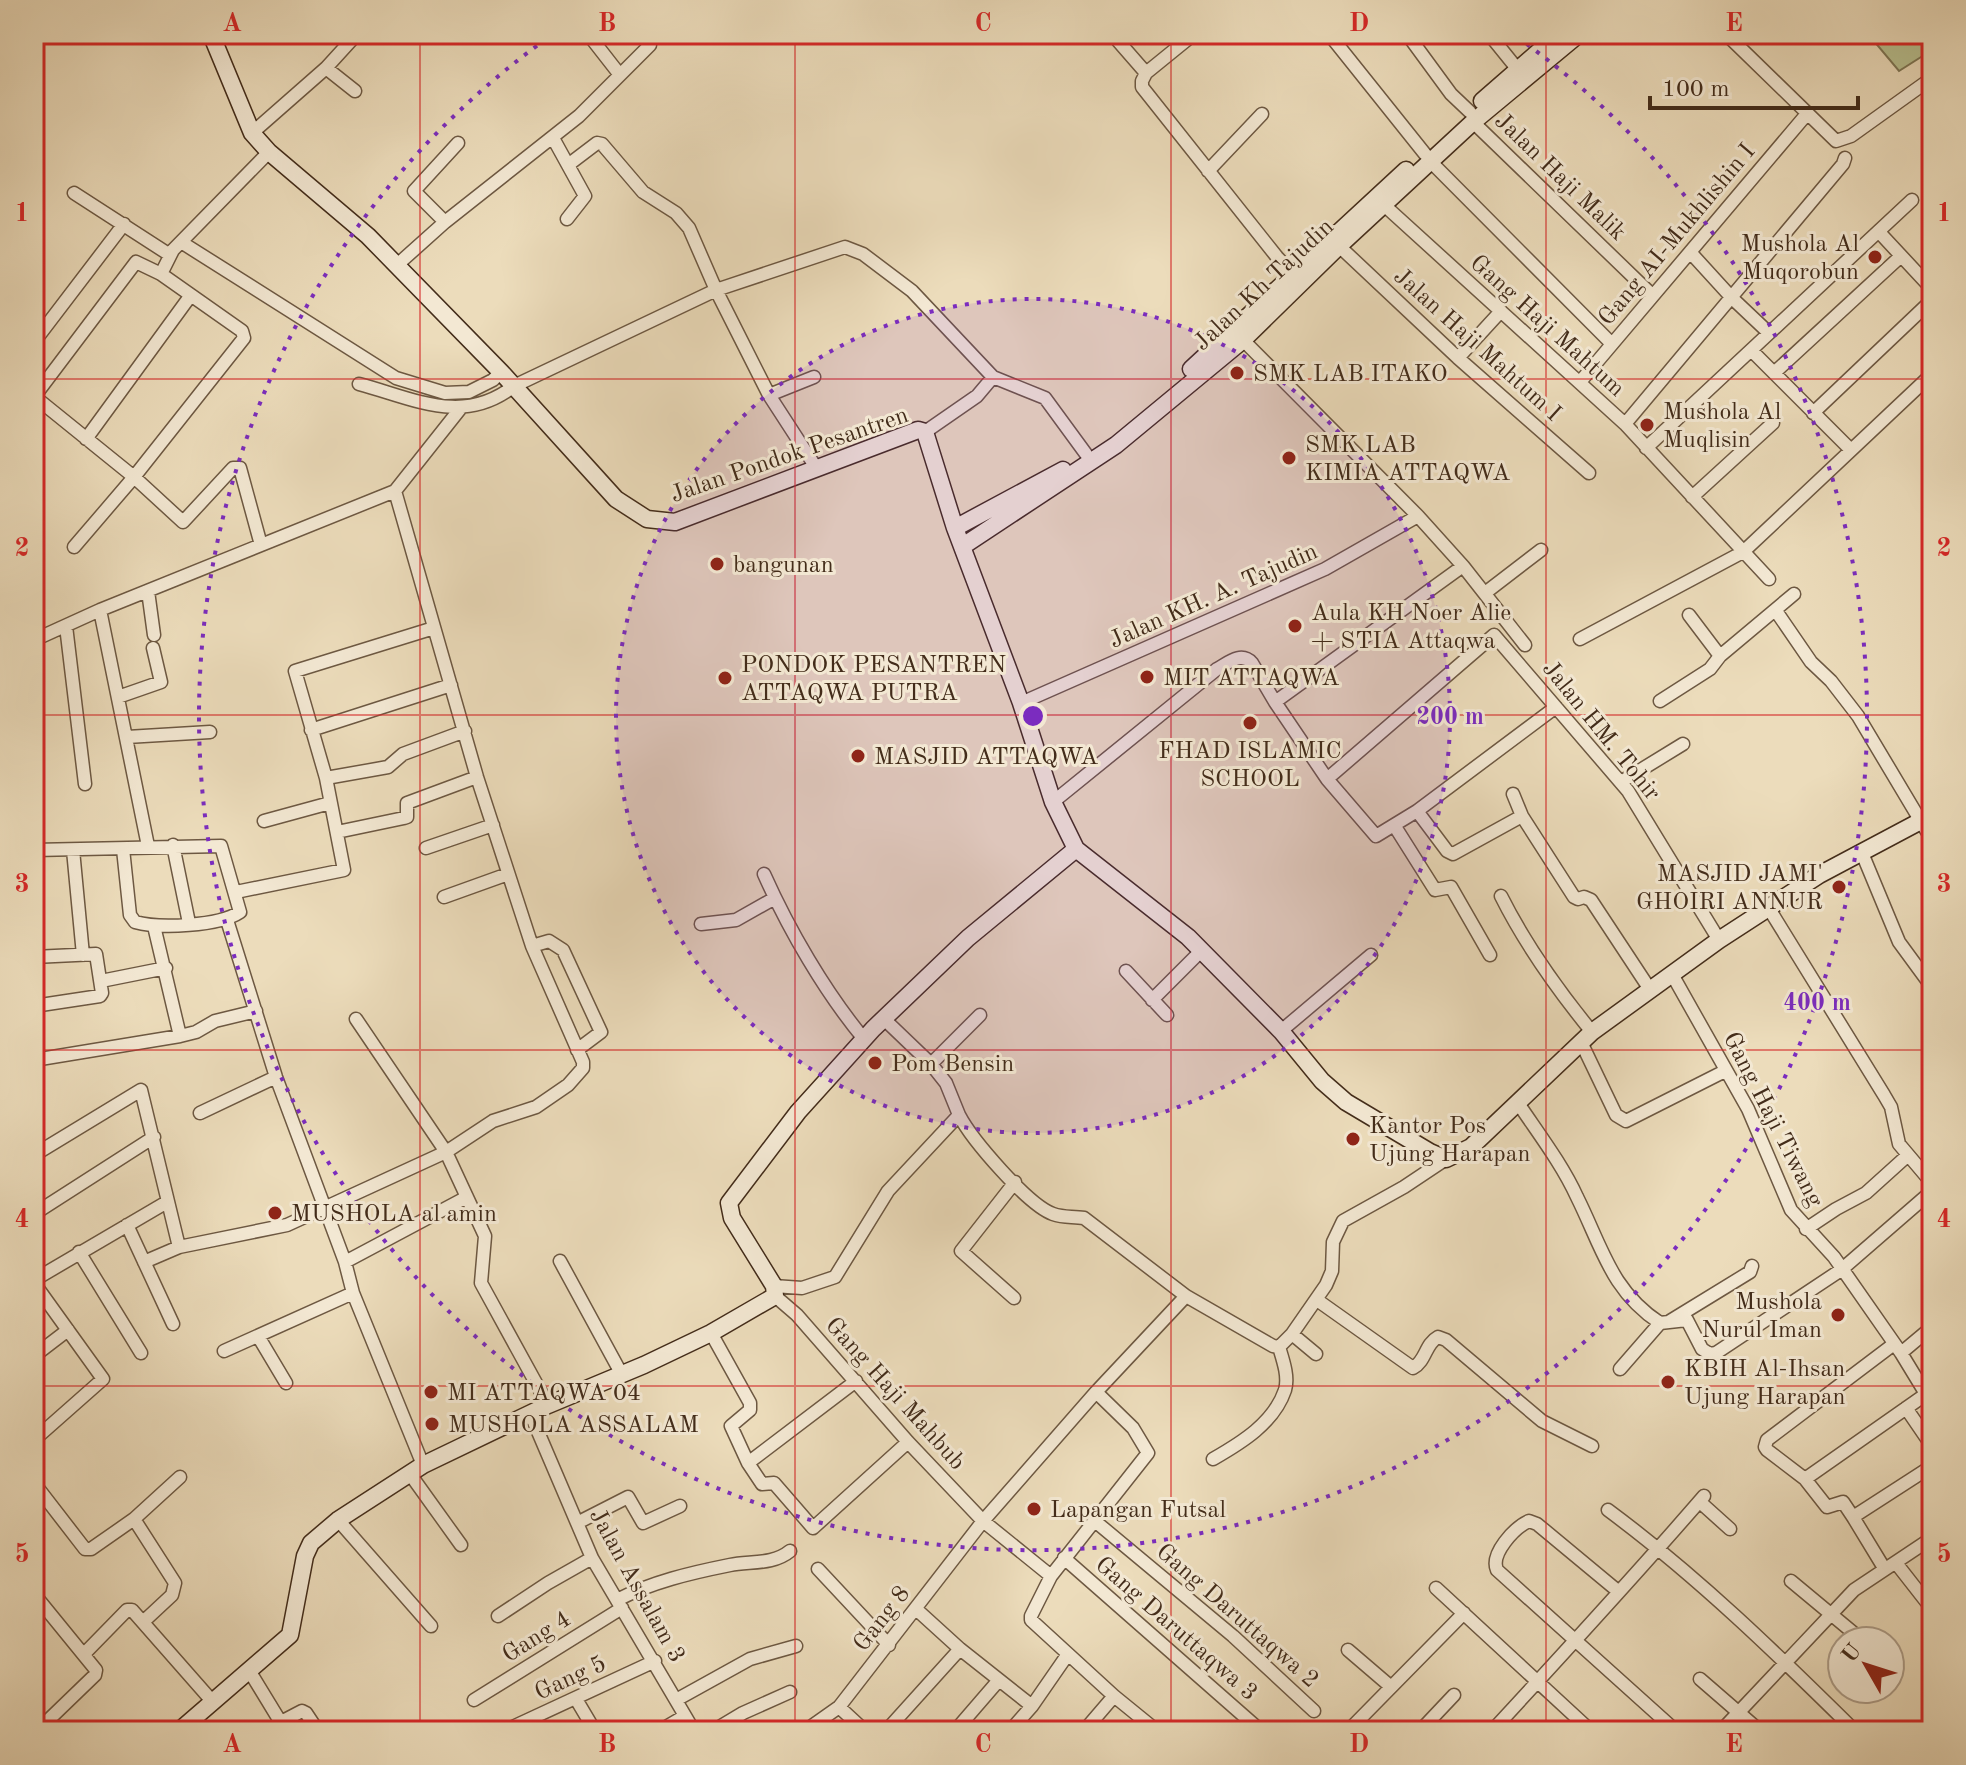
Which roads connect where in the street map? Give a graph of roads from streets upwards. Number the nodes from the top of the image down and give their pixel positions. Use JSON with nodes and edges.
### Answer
{"nodes":[{"id":1,"x":211,"y":34,"type":"edge"},
{"id":2,"x":357,"y":34,"type":"edge"},
{"id":3,"x":588,"y":34,"type":"edge"},
{"id":4,"x":1112,"y":34,"type":"edge"},
{"id":5,"x":1194,"y":34,"type":"edge"},
{"id":6,"x":1329,"y":34,"type":"edge"},
{"id":7,"x":1407,"y":34,"type":"edge"},
{"id":8,"x":1489,"y":34,"type":"edge"},
{"id":9,"x":1559,"y":34,"type":"edge"},
{"id":10,"x":1579,"y":34,"type":"edge"},
{"id":11,"x":1726,"y":34,"type":"edge"},
{"id":12,"x":650,"y":45,"type":"dead end"},
{"id":13,"x":1515,"y":67,"type":"junction"},
{"id":14,"x":326,"y":68,"type":"junction"},
{"id":15,"x":1146,"y":73,"type":"junction"},
{"id":16,"x":620,"y":75,"type":"junction"},
{"id":17,"x":1932,"y":78,"type":"edge"},
{"id":18,"x":355,"y":91,"type":"dead end"},
{"id":19,"x":1466,"y":110,"type":"junction"},
{"id":20,"x":1262,"y":114,"type":"dead end"},
{"id":21,"x":1806,"y":115,"type":"junction"},
{"id":22,"x":252,"y":133,"type":"junction"},
{"id":23,"x":553,"y":138,"type":"junction"},
{"id":24,"x":458,"y":143,"type":"dead end"},
{"id":25,"x":1422,"y":150,"type":"junction"},
{"id":26,"x":269,"y":152,"type":"junction"},
{"id":27,"x":1845,"y":158,"type":"dead end"},
{"id":28,"x":568,"y":165,"type":"junction"},
{"id":29,"x":1208,"y":171,"type":"junction"},
{"id":30,"x":74,"y":193,"type":"dead end"},
{"id":31,"x":1912,"y":200,"type":"dead end"},
{"id":32,"x":1384,"y":205,"type":"junction"},
{"id":33,"x":567,"y":219,"type":"dead end"},
{"id":34,"x":445,"y":222,"type":"junction"},
{"id":35,"x":124,"y":224,"type":"junction"},
{"id":36,"x":1879,"y":232,"type":"junction"},
{"id":37,"x":1339,"y":246,"type":"junction"},
{"id":38,"x":175,"y":248,"type":"junction"},
{"id":39,"x":1690,"y":252,"type":"junction"},
{"id":40,"x":1901,"y":256,"type":"junction"},
{"id":41,"x":397,"y":265,"type":"junction"},
{"id":42,"x":1284,"y":265,"type":"junction"},
{"id":43,"x":161,"y":274,"type":"junction"},
{"id":44,"x":1932,"y":289,"type":"edge"},
{"id":45,"x":716,"y":290,"type":"junction"},
{"id":46,"x":191,"y":295,"type":"junction"},
{"id":47,"x":1652,"y":295,"type":"junction"},
{"id":48,"x":1732,"y":298,"type":"junction"},
{"id":49,"x":1932,"y":300,"type":"edge"},
{"id":50,"x":1501,"y":311,"type":"junction"},
{"id":51,"x":1769,"y":333,"type":"junction"},
{"id":52,"x":1238,"y":335,"type":"junction"},
{"id":53,"x":34,"y":342,"type":"edge"},
{"id":54,"x":1612,"y":344,"type":"junction"},
{"id":55,"x":1751,"y":350,"type":"junction"},
{"id":56,"x":1458,"y":358,"type":"junction"},
{"id":57,"x":1774,"y":373,"type":"junction"},
{"id":58,"x":1932,"y":374,"type":"edge"},
{"id":59,"x":814,"y":377,"type":"dead end"},
{"id":60,"x":993,"y":377,"type":"junction"},
{"id":61,"x":507,"y":378,"type":"junction"},
{"id":62,"x":1580,"y":382,"type":"junction"},
{"id":63,"x":359,"y":384,"type":"dead end"},
{"id":64,"x":769,"y":395,"type":"junction"},
{"id":65,"x":34,"y":397,"type":"edge"},
{"id":66,"x":460,"y":409,"type":"junction"},
{"id":67,"x":1813,"y":413,"type":"junction"},
{"id":68,"x":1773,"y":423,"type":"dead end"},
{"id":69,"x":1625,"y":424,"type":"junction"},
{"id":70,"x":925,"y":432,"type":"junction"},
{"id":71,"x":86,"y":439,"type":"junction"},
{"id":72,"x":1646,"y":448,"type":"junction"},
{"id":73,"x":1851,"y":450,"type":"junction"},
{"id":74,"x":1086,"y":454,"type":"junction"},
{"id":75,"x":817,"y":469,"type":"junction"},
{"id":76,"x":1589,"y":473,"type":"dead end"},
{"id":77,"x":134,"y":477,"type":"junction"},
{"id":78,"x":395,"y":491,"type":"junction"},
{"id":79,"x":1692,"y":497,"type":"junction"},
{"id":80,"x":1418,"y":516,"type":"junction"},
{"id":81,"x":955,"y":528,"type":"junction"},
{"id":82,"x":261,"y":545,"type":"junction"},
{"id":83,"x":963,"y":546,"type":"junction"},
{"id":84,"x":74,"y":547,"type":"dead end"},
{"id":85,"x":1541,"y":550,"type":"dead end"},
{"id":86,"x":1743,"y":552,"type":"junction"},
{"id":87,"x":1463,"y":566,"type":"junction"},
{"id":88,"x":1769,"y":579,"type":"dead end"},
{"id":89,"x":148,"y":591,"type":"junction"},
{"id":90,"x":1485,"y":593,"type":"junction"},
{"id":91,"x":1794,"y":594,"type":"dead end"},
{"id":92,"x":100,"y":610,"type":"junction"},
{"id":93,"x":1776,"y":611,"type":"junction"},
{"id":94,"x":1689,"y":615,"type":"dead end"},
{"id":95,"x":66,"y":626,"type":"junction"},
{"id":96,"x":434,"y":628,"type":"junction"},
{"id":97,"x":1580,"y":639,"type":"dead end"},
{"id":98,"x":34,"y":640,"type":"edge"},
{"id":99,"x":1525,"y":645,"type":"dead end"},
{"id":100,"x":1720,"y":656,"type":"junction"},
{"id":101,"x":451,"y":685,"type":"junction"},
{"id":102,"x":118,"y":697,"type":"junction"},
{"id":103,"x":1660,"y":701,"type":"dead end"},
{"id":104,"x":1275,"y":702,"type":"junction"},
{"id":105,"x":1021,"y":703,"type":"junction"},
{"id":106,"x":1556,"y":707,"type":"junction"},
{"id":107,"x":311,"y":730,"type":"junction"},
{"id":108,"x":465,"y":731,"type":"junction"},
{"id":109,"x":210,"y":732,"type":"dead end"},
{"id":110,"x":127,"y":737,"type":"junction"},
{"id":111,"x":1683,"y":744,"type":"dead end"},
{"id":112,"x":477,"y":777,"type":"junction"},
{"id":113,"x":326,"y":778,"type":"junction"},
{"id":114,"x":1327,"y":779,"type":"junction"},
{"id":115,"x":1621,"y":782,"type":"junction"},
{"id":116,"x":85,"y":784,"type":"dead end"},
{"id":117,"x":1513,"y":794,"type":"dead end"},
{"id":118,"x":1053,"y":802,"type":"junction"},
{"id":119,"x":330,"y":803,"type":"junction"},
{"id":120,"x":1417,"y":811,"type":"junction"},
{"id":121,"x":1522,"y":816,"type":"junction"},
{"id":122,"x":1926,"y":818,"type":"edge"},
{"id":123,"x":264,"y":821,"type":"dead end"},
{"id":124,"x":493,"y":825,"type":"junction"},
{"id":125,"x":1394,"y":825,"type":"junction"},
{"id":126,"x":337,"y":832,"type":"junction"},
{"id":127,"x":1932,"y":840,"type":"edge"},
{"id":128,"x":173,"y":845,"type":"junction"},
{"id":129,"x":148,"y":846,"type":"junction"},
{"id":130,"x":426,"y":848,"type":"dead end"},
{"id":131,"x":123,"y":849,"type":"junction"},
{"id":132,"x":1076,"y":849,"type":"junction"},
{"id":133,"x":34,"y":850,"type":"edge"},
{"id":134,"x":73,"y":850,"type":"junction"},
{"id":135,"x":1862,"y":853,"type":"junction"},
{"id":136,"x":508,"y":874,"type":"junction"},
{"id":137,"x":764,"y":874,"type":"dead end"},
{"id":138,"x":236,"y":892,"type":"junction"},
{"id":139,"x":1501,"y":896,"type":"dead end"},
{"id":140,"x":444,"y":897,"type":"dead end"},
{"id":141,"x":775,"y":898,"type":"junction"},
{"id":142,"x":1768,"y":907,"type":"junction"},
{"id":143,"x":227,"y":920,"type":"junction"},
{"id":144,"x":189,"y":923,"type":"junction"},
{"id":145,"x":701,"y":924,"type":"dead end"},
{"id":146,"x":154,"y":926,"type":"junction"},
{"id":147,"x":1719,"y":940,"type":"junction"},
{"id":148,"x":532,"y":946,"type":"junction"},
{"id":149,"x":1201,"y":951,"type":"junction"},
{"id":150,"x":83,"y":955,"type":"junction"},
{"id":151,"x":1371,"y":955,"type":"dead end"},
{"id":152,"x":1490,"y":955,"type":"dead end"},
{"id":153,"x":34,"y":957,"type":"edge"},
{"id":154,"x":166,"y":968,"type":"junction"},
{"id":155,"x":1126,"y":971,"type":"dead end"},
{"id":156,"x":1673,"y":976,"type":"junction"},
{"id":157,"x":101,"y":981,"type":"junction"},
{"id":158,"x":1932,"y":987,"type":"edge"},
{"id":159,"x":1651,"y":991,"type":"junction"},
{"id":160,"x":1152,"y":1000,"type":"junction"},
{"id":161,"x":34,"y":1006,"type":"edge"},
{"id":162,"x":256,"y":1011,"type":"junction"},
{"id":163,"x":980,"y":1015,"type":"dead end"},
{"id":164,"x":1167,"y":1015,"type":"dead end"},
{"id":165,"x":356,"y":1019,"type":"dead end"},
{"id":166,"x":884,"y":1019,"type":"junction"},
{"id":167,"x":1281,"y":1031,"type":"junction"},
{"id":168,"x":180,"y":1036,"type":"junction"},
{"id":169,"x":1587,"y":1037,"type":"junction"},
{"id":170,"x":864,"y":1039,"type":"junction"},
{"id":171,"x":577,"y":1050,"type":"junction"},
{"id":172,"x":34,"y":1060,"type":"edge"},
{"id":173,"x":931,"y":1064,"type":"junction"},
{"id":174,"x":1725,"y":1071,"type":"junction"},
{"id":175,"x":276,"y":1077,"type":"junction"},
{"id":176,"x":1518,"y":1103,"type":"junction"},
{"id":177,"x":200,"y":1113,"type":"dead end"},
{"id":178,"x":959,"y":1115,"type":"junction"},
{"id":179,"x":154,"y":1137,"type":"junction"},
{"id":180,"x":446,"y":1152,"type":"junction"},
{"id":181,"x":34,"y":1155,"type":"edge"},
{"id":182,"x":1907,"y":1156,"type":"junction"},
{"id":183,"x":1446,"y":1159,"type":"junction"},
{"id":184,"x":1015,"y":1182,"type":"junction"},
{"id":185,"x":1932,"y":1183,"type":"edge"},
{"id":186,"x":1932,"y":1191,"type":"edge"},
{"id":187,"x":467,"y":1197,"type":"junction"},
{"id":188,"x":167,"y":1202,"type":"junction"},
{"id":189,"x":323,"y":1208,"type":"junction"},
{"id":190,"x":34,"y":1214,"type":"edge"},
{"id":191,"x":127,"y":1225,"type":"junction"},
{"id":192,"x":1806,"y":1229,"type":"junction"},
{"id":193,"x":179,"y":1247,"type":"junction"},
{"id":194,"x":79,"y":1252,"type":"junction"},
{"id":195,"x":560,"y":1261,"type":"dead end"},
{"id":196,"x":144,"y":1262,"type":"junction"},
{"id":197,"x":345,"y":1262,"type":"junction"},
{"id":198,"x":1752,"y":1266,"type":"dead end"},
{"id":199,"x":1841,"y":1270,"type":"junction"},
{"id":200,"x":34,"y":1282,"type":"edge"},
{"id":201,"x":775,"y":1291,"type":"junction"},
{"id":202,"x":353,"y":1293,"type":"junction"},
{"id":203,"x":1186,"y":1296,"type":"junction"},
{"id":204,"x":1014,"y":1298,"type":"dead end"},
{"id":205,"x":1317,"y":1300,"type":"junction"},
{"id":206,"x":1664,"y":1323,"type":"junction"},
{"id":207,"x":173,"y":1324,"type":"dead end"},
{"id":208,"x":1932,"y":1327,"type":"edge"},
{"id":209,"x":68,"y":1330,"type":"junction"},
{"id":210,"x":711,"y":1333,"type":"junction"},
{"id":211,"x":1292,"y":1334,"type":"junction"},
{"id":212,"x":258,"y":1336,"type":"junction"},
{"id":213,"x":1279,"y":1347,"type":"junction"},
{"id":214,"x":1897,"y":1349,"type":"junction"},
{"id":215,"x":224,"y":1351,"type":"dead end"},
{"id":216,"x":141,"y":1353,"type":"dead end"},
{"id":217,"x":1316,"y":1354,"type":"dead end"},
{"id":218,"x":34,"y":1356,"type":"edge"},
{"id":219,"x":1620,"y":1369,"type":"dead end"},
{"id":220,"x":621,"y":1373,"type":"junction"},
{"id":221,"x":856,"y":1381,"type":"junction"},
{"id":222,"x":286,"y":1383,"type":"dead end"},
{"id":223,"x":1096,"y":1392,"type":"junction"},
{"id":224,"x":1929,"y":1392,"type":"edge"},
{"id":225,"x":548,"y":1405,"type":"junction"},
{"id":226,"x":1906,"y":1408,"type":"junction"},
{"id":227,"x":530,"y":1413,"type":"junction"},
{"id":228,"x":34,"y":1440,"type":"edge"},
{"id":229,"x":908,"y":1442,"type":"junction"},
{"id":230,"x":1592,"y":1446,"type":"dead end"},
{"id":231,"x":1932,"y":1446,"type":"edge"},
{"id":232,"x":1213,"y":1459,"type":"dead end"},
{"id":233,"x":748,"y":1463,"type":"junction"},
{"id":234,"x":1932,"y":1466,"type":"edge"},
{"id":235,"x":417,"y":1470,"type":"junction"},
{"id":236,"x":180,"y":1477,"type":"dead end"},
{"id":237,"x":1805,"y":1479,"type":"junction"},
{"id":238,"x":34,"y":1483,"type":"edge"},
{"id":239,"x":680,"y":1506,"type":"dead end"},
{"id":240,"x":1608,"y":1510,"type":"dead end"},
{"id":241,"x":1853,"y":1517,"type":"junction"},
{"id":242,"x":134,"y":1519,"type":"junction"},
{"id":243,"x":338,"y":1520,"type":"junction"},
{"id":244,"x":983,"y":1521,"type":"junction"},
{"id":245,"x":1096,"y":1522,"type":"junction"},
{"id":246,"x":577,"y":1523,"type":"junction"},
{"id":247,"x":1730,"y":1529,"type":"dead end"},
{"id":248,"x":1932,"y":1538,"type":"edge"},
{"id":249,"x":461,"y":1545,"type":"dead end"},
{"id":250,"x":1660,"y":1549,"type":"junction"},
{"id":251,"x":790,"y":1551,"type":"dead end"},
{"id":252,"x":592,"y":1558,"type":"junction"},
{"id":253,"x":1064,"y":1558,"type":"junction"},
{"id":254,"x":1890,"y":1566,"type":"junction"},
{"id":255,"x":818,"y":1569,"type":"dead end"},
{"id":256,"x":1051,"y":1576,"type":"junction"},
{"id":257,"x":1791,"y":1581,"type":"dead end"},
{"id":258,"x":1436,"y":1588,"type":"dead end"},
{"id":259,"x":1619,"y":1592,"type":"junction"},
{"id":260,"x":34,"y":1594,"type":"edge"},
{"id":261,"x":619,"y":1604,"type":"junction"},
{"id":262,"x":916,"y":1609,"type":"junction"},
{"id":263,"x":1931,"y":1610,"type":"edge"},
{"id":264,"x":1464,"y":1613,"type":"junction"},
{"id":265,"x":1831,"y":1613,"type":"junction"},
{"id":266,"x":498,"y":1616,"type":"dead end"},
{"id":267,"x":143,"y":1622,"type":"junction"},
{"id":268,"x":1845,"y":1625,"type":"edge"},
{"id":269,"x":431,"y":1626,"type":"dead end"},
{"id":270,"x":1574,"y":1639,"type":"junction"},
{"id":271,"x":889,"y":1645,"type":"junction"},
{"id":272,"x":796,"y":1646,"type":"dead end"},
{"id":273,"x":960,"y":1649,"type":"junction"},
{"id":274,"x":1348,"y":1650,"type":"dead end"},
{"id":275,"x":84,"y":1654,"type":"junction"},
{"id":276,"x":1068,"y":1654,"type":"junction"},
{"id":277,"x":655,"y":1661,"type":"junction"},
{"id":278,"x":1784,"y":1661,"type":"junction"},
{"id":279,"x":250,"y":1672,"type":"junction"},
{"id":280,"x":1700,"y":1679,"type":"dead end"},
{"id":281,"x":999,"y":1680,"type":"junction"},
{"id":282,"x":1537,"y":1680,"type":"junction"},
{"id":283,"x":1390,"y":1686,"type":"junction"},
{"id":284,"x":790,"y":1692,"type":"dead end"},
{"id":285,"x":1454,"y":1695,"type":"dead end"},
{"id":286,"x":1114,"y":1696,"type":"junction"},
{"id":287,"x":576,"y":1699,"type":"junction"},
{"id":288,"x":474,"y":1700,"type":"dead end"},
{"id":289,"x":676,"y":1700,"type":"junction"},
{"id":290,"x":212,"y":1701,"type":"junction"},
{"id":291,"x":1032,"y":1706,"type":"junction"},
{"id":292,"x":839,"y":1707,"type":"junction"},
{"id":293,"x":1314,"y":1711,"type":"dead end"},
{"id":294,"x":1739,"y":1712,"type":"junction"},
{"id":295,"x":685,"y":1716,"type":"junction"},
{"id":296,"x":528,"y":1726,"type":"edge"},
{"id":297,"x":284,"y":1727,"type":"edge"},
{"id":298,"x":1585,"y":1729,"type":"edge"},
{"id":299,"x":41,"y":1730,"type":"edge"},
{"id":300,"x":661,"y":1730,"type":"edge"},
{"id":301,"x":179,"y":1731,"type":"edge"},
{"id":302,"x":318,"y":1731,"type":"edge"},
{"id":303,"x":504,"y":1731,"type":"edge"},
{"id":304,"x":595,"y":1731,"type":"edge"},
{"id":305,"x":694,"y":1731,"type":"edge"},
{"id":306,"x":713,"y":1731,"type":"edge"},
{"id":307,"x":805,"y":1731,"type":"edge"},
{"id":308,"x":865,"y":1731,"type":"edge"},
{"id":309,"x":886,"y":1731,"type":"edge"},
{"id":310,"x":955,"y":1731,"type":"edge"},
{"id":311,"x":1010,"y":1731,"type":"edge"},
{"id":312,"x":1084,"y":1731,"type":"edge"},
{"id":313,"x":1157,"y":1731,"type":"edge"},
{"id":314,"x":1261,"y":1731,"type":"edge"},
{"id":315,"x":1348,"y":1731,"type":"edge"},
{"id":316,"x":1420,"y":1731,"type":"edge"},
{"id":317,"x":1492,"y":1731,"type":"edge"},
{"id":318,"x":1676,"y":1731,"type":"edge"},
{"id":319,"x":1721,"y":1731,"type":"edge"},
{"id":320,"x":1760,"y":1731,"type":"edge"},
{"id":321,"x":1855,"y":1731,"type":"edge"}],
"edges":[{"from":1,"to":22,"type":"street","name":"Jalan Pondok Pesantren"},
{"from":2,"to":14,"type":"street"},
{"from":3,"to":16,"type":"street"},
{"from":4,"to":15,"type":"street"},
{"from":5,"to":15,"type":"street"},
{"from":6,"to":25,"type":"street"},
{"from":7,"to":19,"type":"street","name":"Jalan Haji Malik"},
{"from":8,"to":13,"type":"street"},
{"from":9,"to":13,"type":"street","name":"Jalan Kh Tajudin"},
{"from":10,"to":13,"type":"street","name":"Jalan Kh Tajudin"},
{"from":11,"to":21,"type":"street"},
{"from":12,"to":16,"type":"street"},
{"from":13,"to":19,"type":"street","name":"Jalan Kh Tajudin"},
{"from":14,"to":18,"type":"street"},
{"from":14,"to":22,"type":"street"},
{"from":15,"to":29,"type":"street"},
{"from":16,"to":23,"type":"street"},
{"from":17,"to":21,"type":"street"},
{"from":19,"to":25,"type":"street","name":"Jalan Kh Tajudin"},
{"from":19,"to":47,"type":"street","name":"Jalan Haji Malik"},
{"from":20,"to":29,"type":"street"},
{"from":21,"to":39,"type":"street","name":"Gang AI-Mukhlishin I"},
{"from":22,"to":26,"type":"street","name":"Jalan Pondok Pesantren"},
{"from":23,"to":28,"type":"street"},
{"from":23,"to":34,"type":"street"},
{"from":24,"to":34,"type":"street"},
{"from":25,"to":32,"type":"street","name":"Jalan Kh Tajudin"},
{"from":25,"to":42,"type":"street","name":"Jalan Kh Tajudin"},
{"from":25,"to":54,"type":"street"},
{"from":26,"to":38,"type":"street"},
{"from":26,"to":41,"type":"street","name":"Jalan Pondok Pesantren"},
{"from":27,"to":48,"type":"street"},
{"from":28,"to":33,"type":"street"},
{"from":28,"to":45,"type":"street"},
{"from":29,"to":42,"type":"street"},
{"from":30,"to":35,"type":"street"},
{"from":31,"to":36,"type":"street"},
{"from":32,"to":37,"type":"street","name":"Jalan Kh Tajudin"},
{"from":32,"to":50,"type":"street","name":"Gang Haji Mahtum"},
{"from":34,"to":41,"type":"street"},
{"from":35,"to":38,"type":"street"},
{"from":35,"to":53,"type":"street"},
{"from":36,"to":40,"type":"street"},
{"from":36,"to":51,"type":"street"},
{"from":37,"to":52,"type":"street","name":"Jalan Kh Tajudin"},
{"from":37,"to":56,"type":"street","name":"Jalan Haji Mahtum I"},
{"from":38,"to":43,"type":"street"},
{"from":38,"to":61,"type":"street"},
{"from":39,"to":47,"type":"street","name":"Gang AI-Mukhlishin I"},
{"from":39,"to":48,"type":"street"},
{"from":40,"to":44,"type":"street"},
{"from":40,"to":57,"type":"street"},
{"from":41,"to":61,"type":"street","name":"Jalan Pondok Pesantren"},
{"from":42,"to":52,"type":"street","name":"Jalan Kh Tajudin"},
{"from":43,"to":46,"type":"street"},
{"from":43,"to":65,"type":"street"},
{"from":45,"to":60,"type":"street"},
{"from":45,"to":61,"type":"street"},
{"from":45,"to":64,"type":"street"},
{"from":46,"to":71,"type":"street"},
{"from":46,"to":77,"type":"street"},
{"from":47,"to":54,"type":"street","name":"Gang AI-Mukhlishin I"},
{"from":48,"to":51,"type":"street"},
{"from":48,"to":69,"type":"street"},
{"from":49,"to":67,"type":"street"},
{"from":50,"to":56,"type":"street"},
{"from":50,"to":62,"type":"street","name":"Gang Haji Mahtum"},
{"from":51,"to":55,"type":"street"},
{"from":52,"to":74,"type":"street","name":"Jalan Kh Tajudin"},
{"from":52,"to":80,"type":"street"},
{"from":52,"to":83,"type":"street","name":"Jalan Kh Tajudin"},
{"from":54,"to":62,"type":"street","name":"Gang AI-Mukhlishin I"},
{"from":55,"to":57,"type":"street"},
{"from":55,"to":72,"type":"street"},
{"from":56,"to":76,"type":"street","name":"Jalan Haji Mahtum I"},
{"from":57,"to":67,"type":"street"},
{"from":58,"to":73,"type":"street"},
{"from":59,"to":64,"type":"street"},
{"from":60,"to":70,"type":"street"},
{"from":60,"to":74,"type":"street"},
{"from":61,"to":66,"type":"street"},
{"from":61,"to":75,"type":"street","name":"Jalan Pondok Pesantren"},
{"from":62,"to":69,"type":"street","name":"Gang Haji Mahtum"},
{"from":63,"to":66,"type":"street"},
{"from":64,"to":75,"type":"street"},
{"from":65,"to":71,"type":"street"},
{"from":66,"to":78,"type":"street"},
{"from":67,"to":73,"type":"street"},
{"from":68,"to":79,"type":"street"},
{"from":69,"to":72,"type":"street","name":"Gang Haji Mahtum"},
{"from":70,"to":75,"type":"street","name":"Jalan Pondok Pesantren"},
{"from":70,"to":81,"type":"street","name":"Jalan Pondok Pesantren"},
{"from":71,"to":77,"type":"street"},
{"from":72,"to":79,"type":"street","name":"Gang Haji Mahtum"},
{"from":73,"to":86,"type":"street"},
{"from":74,"to":81,"type":"street","name":"Jalan Kh Tajudin"},
{"from":77,"to":82,"type":"street"},
{"from":77,"to":84,"type":"street"},
{"from":78,"to":82,"type":"street"},
{"from":78,"to":96,"type":"street"},
{"from":79,"to":86,"type":"street","name":"Gang Haji Mahtum"},
{"from":80,"to":87,"type":"street"},
{"from":80,"to":105,"type":"street","name":"Jalan KH. A. Tajudin"},
{"from":81,"to":83,"type":"street","name":"Jalan Pondok Pesantren"},
{"from":82,"to":89,"type":"street"},
{"from":83,"to":105,"type":"street","name":"Jalan Pondok Pesantren"},
{"from":85,"to":90,"type":"street"},
{"from":86,"to":88,"type":"street","name":"Gang Haji Mahtum"},
{"from":86,"to":97,"type":"street"},
{"from":87,"to":90,"type":"street"},
{"from":87,"to":104,"type":"street"},
{"from":89,"to":92,"type":"street"},
{"from":89,"to":102,"type":"street"},
{"from":90,"to":99,"type":"street"},
{"from":91,"to":93,"type":"street"},
{"from":92,"to":95,"type":"street"},
{"from":92,"to":102,"type":"street"},
{"from":93,"to":100,"type":"street"},
{"from":93,"to":122,"type":"street"},
{"from":94,"to":100,"type":"street"},
{"from":95,"to":98,"type":"street"},
{"from":95,"to":116,"type":"street"},
{"from":96,"to":101,"type":"street"},
{"from":96,"to":107,"type":"street"},
{"from":100,"to":103,"type":"street"},
{"from":101,"to":107,"type":"street"},
{"from":101,"to":108,"type":"street"},
{"from":102,"to":110,"type":"street"},
{"from":104,"to":114,"type":"street"},
{"from":104,"to":118,"type":"street"},
{"from":105,"to":118,"type":"street","name":"Jalan Pondok Pesantren"},
{"from":106,"to":114,"type":"street","name":"Jalan HM. Tohir"},
{"from":106,"to":115,"type":"street","name":"Jalan HM. Tohir"},
{"from":106,"to":120,"type":"street"},
{"from":107,"to":113,"type":"street"},
{"from":108,"to":112,"type":"street"},
{"from":108,"to":113,"type":"street"},
{"from":109,"to":110,"type":"street"},
{"from":110,"to":129,"type":"street"},
{"from":111,"to":115,"type":"street"},
{"from":112,"to":124,"type":"street"},
{"from":112,"to":126,"type":"street"},
{"from":113,"to":119,"type":"street"},
{"from":114,"to":125,"type":"street"},
{"from":115,"to":147,"type":"street","name":"Jalan HM. Tohir"},
{"from":117,"to":121,"type":"street"},
{"from":118,"to":132,"type":"street","name":"Jalan Pondok Pesantren"},
{"from":119,"to":123,"type":"street"},
{"from":119,"to":126,"type":"street"},
{"from":120,"to":121,"type":"street"},
{"from":120,"to":125,"type":"street"},
{"from":121,"to":159,"type":"street"},
{"from":122,"to":127,"type":"street"},
{"from":122,"to":135,"type":"street"},
{"from":124,"to":130,"type":"street"},
{"from":124,"to":136,"type":"street"},
{"from":125,"to":152,"type":"street"},
{"from":126,"to":138,"type":"street"},
{"from":128,"to":129,"type":"street"},
{"from":128,"to":138,"type":"street"},
{"from":128,"to":144,"type":"street"},
{"from":129,"to":131,"type":"street"},
{"from":131,"to":134,"type":"street"},
{"from":131,"to":146,"type":"street"},
{"from":132,"to":149,"type":"street"},
{"from":132,"to":166,"type":"street"},
{"from":133,"to":134,"type":"street"},
{"from":134,"to":150,"type":"street"},
{"from":135,"to":142,"type":"street"},
{"from":135,"to":158,"type":"street"},
{"from":136,"to":140,"type":"street"},
{"from":136,"to":148,"type":"street"},
{"from":137,"to":141,"type":"street"},
{"from":138,"to":143,"type":"street"},
{"from":139,"to":169,"type":"street"},
{"from":141,"to":145,"type":"street"},
{"from":141,"to":170,"type":"street"},
{"from":142,"to":147,"type":"street"},
{"from":142,"to":182,"type":"street"},
{"from":143,"to":144,"type":"street"},
{"from":143,"to":162,"type":"street"},
{"from":144,"to":146,"type":"street"},
{"from":146,"to":154,"type":"street"},
{"from":147,"to":156,"type":"street"},
{"from":148,"to":171,"type":"street"},
{"from":148,"to":171,"type":"street"},
{"from":149,"to":160,"type":"street"},
{"from":149,"to":167,"type":"street"},
{"from":150,"to":153,"type":"street"},
{"from":150,"to":157,"type":"street"},
{"from":151,"to":167,"type":"street"},
{"from":154,"to":157,"type":"street"},
{"from":154,"to":168,"type":"street"},
{"from":155,"to":160,"type":"street"},
{"from":156,"to":159,"type":"street"},
{"from":156,"to":174,"type":"street","name":"Gang Haji Tiwang"},
{"from":157,"to":161,"type":"street"},
{"from":159,"to":169,"type":"street"},
{"from":160,"to":164,"type":"street"},
{"from":162,"to":168,"type":"street"},
{"from":162,"to":175,"type":"street"},
{"from":163,"to":173,"type":"street"},
{"from":165,"to":180,"type":"street"},
{"from":166,"to":170,"type":"street"},
{"from":166,"to":173,"type":"street"},
{"from":167,"to":183,"type":"street"},
{"from":168,"to":172,"type":"street"},
{"from":169,"to":174,"type":"street"},
{"from":169,"to":176,"type":"street"},
{"from":170,"to":201,"type":"street"},
{"from":171,"to":180,"type":"street"},
{"from":173,"to":178,"type":"street"},
{"from":174,"to":192,"type":"street","name":"Gang Haji Tiwang"},
{"from":175,"to":177,"type":"street"},
{"from":175,"to":189,"type":"street"},
{"from":176,"to":183,"type":"street"},
{"from":176,"to":206,"type":"street"},
{"from":178,"to":184,"type":"street"},
{"from":178,"to":201,"type":"street"},
{"from":179,"to":181,"type":"street"},
{"from":179,"to":188,"type":"street"},
{"from":179,"to":190,"type":"street"},
{"from":180,"to":187,"type":"street"},
{"from":180,"to":189,"type":"street"},
{"from":182,"to":185,"type":"street"},
{"from":182,"to":192,"type":"street"},
{"from":183,"to":205,"type":"street"},
{"from":184,"to":203,"type":"street"},
{"from":184,"to":204,"type":"street"},
{"from":186,"to":199,"type":"street"},
{"from":187,"to":197,"type":"street"},
{"from":187,"to":225,"type":"street"},
{"from":188,"to":191,"type":"street"},
{"from":188,"to":193,"type":"street"},
{"from":189,"to":193,"type":"street"},
{"from":189,"to":197,"type":"street"},
{"from":191,"to":194,"type":"street"},
{"from":191,"to":196,"type":"street"},
{"from":192,"to":199,"type":"street","name":"Gang Haji Tiwang"},
{"from":193,"to":196,"type":"street"},
{"from":194,"to":200,"type":"street"},
{"from":194,"to":216,"type":"street"},
{"from":195,"to":220,"type":"street"},
{"from":196,"to":207,"type":"street"},
{"from":197,"to":202,"type":"street"},
{"from":198,"to":206,"type":"street"},
{"from":199,"to":206,"type":"street"},
{"from":199,"to":214,"type":"street","name":"Gang Haji Tiwang"},
{"from":200,"to":209,"type":"street"},
{"from":201,"to":210,"type":"street"},
{"from":201,"to":221,"type":"street","name":"Gang Haji Mahbub"},
{"from":202,"to":212,"type":"street"},
{"from":202,"to":235,"type":"street"},
{"from":203,"to":213,"type":"street"},
{"from":203,"to":223,"type":"street","name":"Gang 8"},
{"from":205,"to":211,"type":"street"},
{"from":205,"to":230,"type":"street"},
{"from":206,"to":219,"type":"street"},
{"from":208,"to":214,"type":"street"},
{"from":209,"to":218,"type":"street"},
{"from":209,"to":228,"type":"street"},
{"from":210,"to":220,"type":"street"},
{"from":210,"to":233,"type":"street"},
{"from":211,"to":213,"type":"street"},
{"from":211,"to":217,"type":"street"},
{"from":212,"to":215,"type":"street"},
{"from":212,"to":222,"type":"street"},
{"from":213,"to":232,"type":"street"},
{"from":214,"to":224,"type":"street","name":"Gang Haji Tiwang"},
{"from":214,"to":237,"type":"street"},
{"from":220,"to":225,"type":"street"},
{"from":221,"to":229,"type":"street","name":"Gang Haji Mahbub"},
{"from":221,"to":233,"type":"street"},
{"from":223,"to":244,"type":"street","name":"Gang 8"},
{"from":223,"to":245,"type":"street"},
{"from":224,"to":226,"type":"street"},
{"from":225,"to":227,"type":"street"},
{"from":226,"to":231,"type":"street"},
{"from":226,"to":237,"type":"street"},
{"from":227,"to":235,"type":"street"},
{"from":227,"to":246,"type":"street","name":"Jalan Assalam 3"},
{"from":229,"to":233,"type":"street"},
{"from":229,"to":244,"type":"street","name":"Gang Haji Mahbub"},
{"from":234,"to":241,"type":"street"},
{"from":235,"to":243,"type":"street"},
{"from":235,"to":249,"type":"street"},
{"from":236,"to":242,"type":"street"},
{"from":237,"to":241,"type":"street"},
{"from":238,"to":242,"type":"street"},
{"from":239,"to":246,"type":"street"},
{"from":240,"to":250,"type":"street"},
{"from":241,"to":254,"type":"street"},
{"from":242,"to":267,"type":"street"},
{"from":243,"to":269,"type":"street"},
{"from":243,"to":279,"type":"street"},
{"from":244,"to":256,"type":"street","name":"Gang Haji Mahbub"},
{"from":244,"to":262,"type":"street","name":"Gang 8"},
{"from":245,"to":253,"type":"street"},
{"from":245,"to":293,"type":"street","name":"Gang Daruttaqwa 2"},
{"from":246,"to":252,"type":"street","name":"Jalan Assalam 3"},
{"from":247,"to":250,"type":"street"},
{"from":248,"to":254,"type":"street"},
{"from":250,"to":259,"type":"street"},
{"from":250,"to":278,"type":"street"},
{"from":251,"to":261,"type":"street","name":"Gang 4"},
{"from":252,"to":261,"type":"street","name":"Jalan Assalam 3"},
{"from":252,"to":266,"type":"street"},
{"from":253,"to":256,"type":"street"},
{"from":253,"to":314,"type":"street","name":"Gang Daruttaqwa 3"},
{"from":254,"to":263,"type":"street"},
{"from":254,"to":265,"type":"street"},
{"from":255,"to":271,"type":"street"},
{"from":256,"to":276,"type":"street"},
{"from":257,"to":265,"type":"street"},
{"from":258,"to":264,"type":"street"},
{"from":259,"to":270,"type":"street"},
{"from":259,"to":270,"type":"street"},
{"from":260,"to":275,"type":"street"},
{"from":261,"to":277,"type":"street","name":"Jalan Assalam 3"},
{"from":261,"to":288,"type":"street","name":"Gang 4"},
{"from":262,"to":271,"type":"street","name":"Gang 8"},
{"from":262,"to":273,"type":"street"},
{"from":264,"to":282,"type":"street"},
{"from":264,"to":283,"type":"street"},
{"from":265,"to":268,"type":"street"},
{"from":265,"to":278,"type":"street"},
{"from":267,"to":275,"type":"street"},
{"from":267,"to":290,"type":"street"},
{"from":270,"to":282,"type":"street"},
{"from":270,"to":318,"type":"street"},
{"from":271,"to":292,"type":"street","name":"Gang 8"},
{"from":272,"to":289,"type":"street"},
{"from":273,"to":281,"type":"street"},
{"from":273,"to":309,"type":"street"},
{"from":274,"to":283,"type":"street"},
{"from":275,"to":299,"type":"street"},
{"from":276,"to":286,"type":"street"},
{"from":276,"to":291,"type":"street"},
{"from":277,"to":287,"type":"street","name":"Gang 5"},
{"from":277,"to":289,"type":"street","name":"Jalan Assalam 3"},
{"from":278,"to":294,"type":"street"},
{"from":278,"to":321,"type":"street"},
{"from":279,"to":290,"type":"street"},
{"from":279,"to":297,"type":"street"},
{"from":280,"to":294,"type":"street"},
{"from":281,"to":291,"type":"street"},
{"from":281,"to":310,"type":"street"},
{"from":282,"to":298,"type":"street"},
{"from":282,"to":317,"type":"street"},
{"from":283,"to":315,"type":"street"},
{"from":284,"to":306,"type":"street"},
{"from":285,"to":316,"type":"street"},
{"from":286,"to":312,"type":"street"},
{"from":286,"to":313,"type":"street"},
{"from":287,"to":296,"type":"street","name":"Gang 5"},
{"from":287,"to":304,"type":"street"},
{"from":289,"to":295,"type":"street","name":"Jalan Assalam 3"},
{"from":290,"to":301,"type":"street"},
{"from":291,"to":311,"type":"street"},
{"from":292,"to":307,"type":"street","name":"Gang 8"},
{"from":292,"to":308,"type":"street"},
{"from":294,"to":319,"type":"street"},
{"from":294,"to":320,"type":"street"},
{"from":295,"to":300,"type":"street"},
{"from":295,"to":305,"type":"street","name":"Jalan Assalam 3"},
{"from":296,"to":303,"type":"street","name":"Gang 5"},
{"from":297,"to":302,"type":"street"}]}
